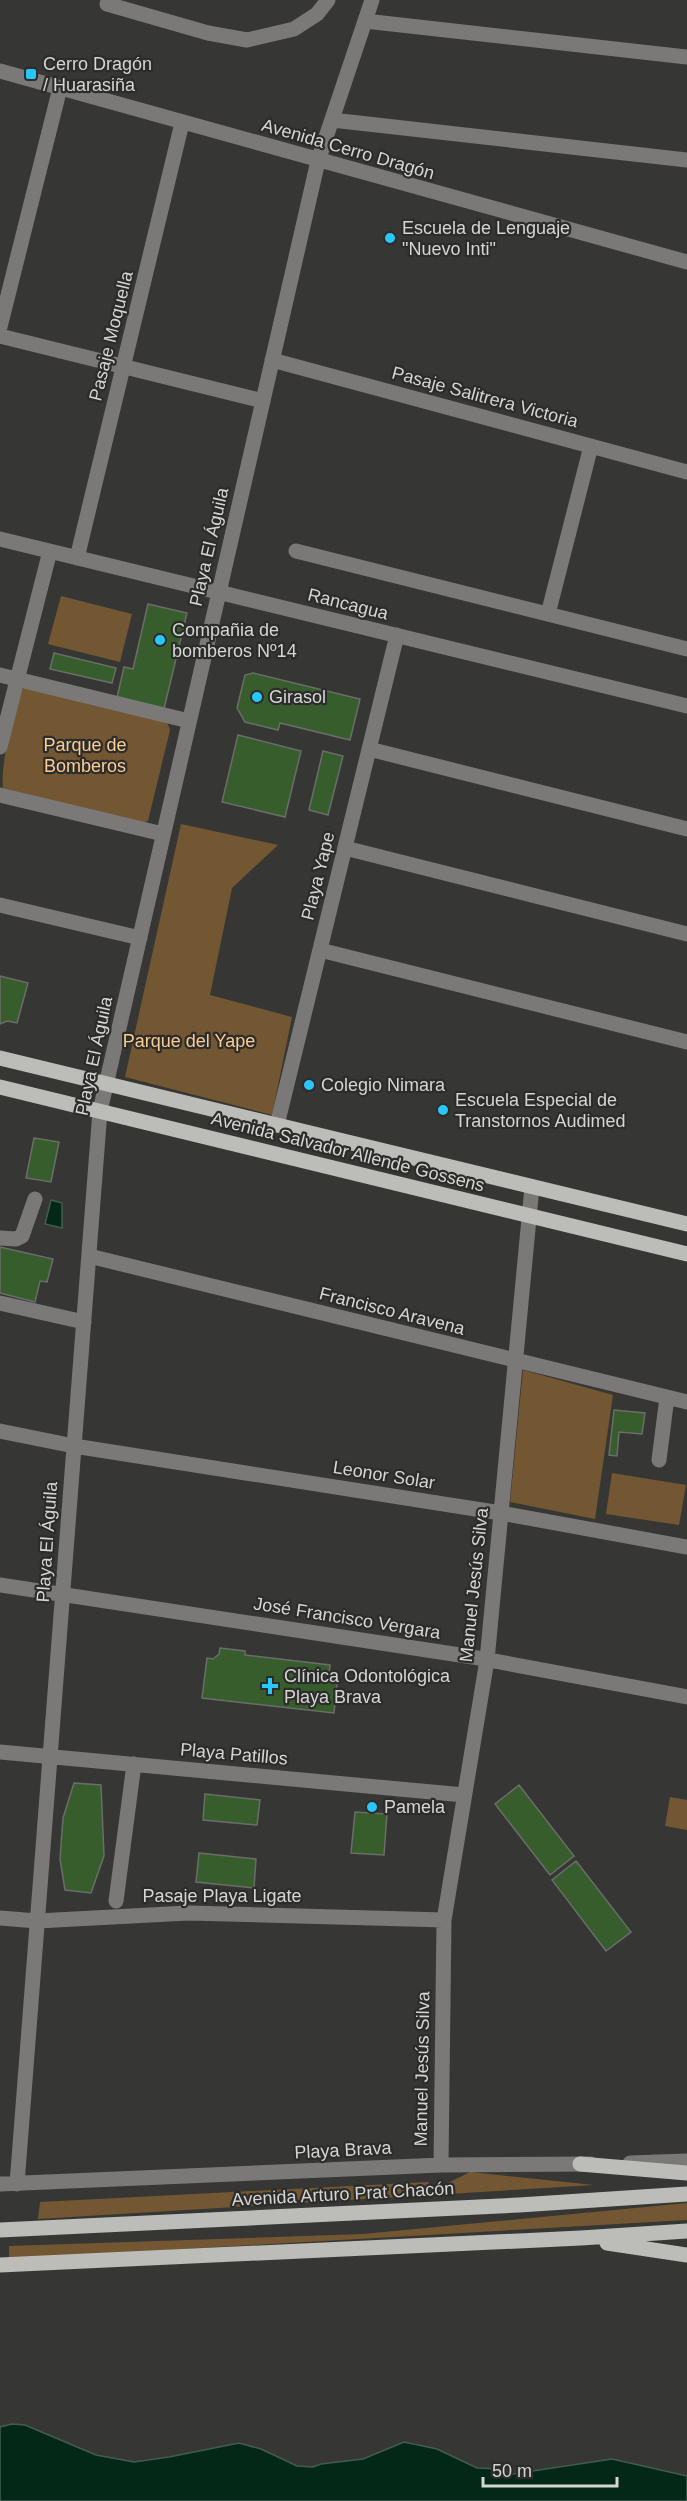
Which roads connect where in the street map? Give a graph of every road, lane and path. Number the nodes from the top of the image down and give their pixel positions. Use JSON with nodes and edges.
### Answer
{"nodes":[{"id":1,"x":328,"y":0,"type":"edge"},
{"id":2,"x":372,"y":0,"type":"edge"},
{"id":3,"x":107,"y":4,"type":"dead end"},
{"id":4,"x":365,"y":21,"type":"junction"},
{"id":5,"x":687,"y":57,"type":"edge"},
{"id":6,"x":0,"y":71,"type":"edge"},
{"id":7,"x":60,"y":88,"type":"junction"},
{"id":8,"x":332,"y":120,"type":"junction"},
{"id":9,"x":182,"y":123,"type":"junction"},
{"id":10,"x":687,"y":160,"type":"edge"},
{"id":11,"x":318,"y":161,"type":"junction"},
{"id":12,"x":687,"y":262,"type":"edge"},
{"id":13,"x":0,"y":327,"type":"edge"},
{"id":14,"x":0,"y":336,"type":"edge"},
{"id":15,"x":272,"y":360,"type":"junction"},
{"id":16,"x":123,"y":367,"type":"junction"},
{"id":17,"x":263,"y":401,"type":"junction"},
{"id":18,"x":591,"y":446,"type":"junction"},
{"id":19,"x":687,"y":472,"type":"edge"},
{"id":20,"x":0,"y":539,"type":"edge"},
{"id":21,"x":50,"y":551,"type":"junction"},
{"id":22,"x":296,"y":551,"type":"dead end"},
{"id":23,"x":77,"y":558,"type":"junction"},
{"id":24,"x":219,"y":592,"type":"junction"},
{"id":25,"x":548,"y":614,"type":"junction"},
{"id":26,"x":397,"y":636,"type":"junction"},
{"id":27,"x":687,"y":649,"type":"edge"},
{"id":28,"x":0,"y":675,"type":"edge"},
{"id":29,"x":17,"y":679,"type":"junction"},
{"id":30,"x":687,"y":706,"type":"edge"},
{"id":31,"x":189,"y":721,"type":"junction"},
{"id":32,"x":0,"y":747,"type":"edge"},
{"id":33,"x":369,"y":749,"type":"junction"},
{"id":34,"x":0,"y":795,"type":"edge"},
{"id":35,"x":687,"y":829,"type":"edge"},
{"id":36,"x":164,"y":834,"type":"junction"},
{"id":37,"x":345,"y":848,"type":"junction"},
{"id":38,"x":0,"y":905,"type":"edge"},
{"id":39,"x":687,"y":934,"type":"edge"},
{"id":40,"x":140,"y":938,"type":"junction"},
{"id":41,"x":320,"y":950,"type":"junction"},
{"id":42,"x":687,"y":1042,"type":"edge"},
{"id":43,"x":0,"y":1058,"type":"edge"},
{"id":44,"x":106,"y":1084,"type":"junction"},
{"id":45,"x":0,"y":1087,"type":"edge"},
{"id":46,"x":100,"y":1111,"type":"junction"},
{"id":47,"x":277,"y":1125,"type":"junction"},
{"id":48,"x":532,"y":1187,"type":"junction"},
{"id":49,"x":35,"y":1199,"type":"dead end"},
{"id":50,"x":530,"y":1216,"type":"junction"},
{"id":51,"x":687,"y":1224,"type":"edge"},
{"id":52,"x":0,"y":1238,"type":"edge"},
{"id":53,"x":687,"y":1254,"type":"edge"},
{"id":54,"x":89,"y":1256,"type":"junction"},
{"id":55,"x":0,"y":1303,"type":"edge"},
{"id":56,"x":84,"y":1322,"type":"junction"},
{"id":57,"x":516,"y":1360,"type":"junction"},
{"id":58,"x":667,"y":1397,"type":"junction"},
{"id":59,"x":687,"y":1402,"type":"edge"},
{"id":60,"x":0,"y":1431,"type":"edge"},
{"id":61,"x":74,"y":1446,"type":"junction"},
{"id":62,"x":659,"y":1460,"type":"dead end"},
{"id":63,"x":501,"y":1513,"type":"junction"},
{"id":64,"x":687,"y":1547,"type":"edge"},
{"id":65,"x":0,"y":1585,"type":"edge"},
{"id":66,"x":63,"y":1594,"type":"junction"},
{"id":67,"x":486,"y":1660,"type":"junction"},
{"id":68,"x":687,"y":1697,"type":"edge"},
{"id":69,"x":0,"y":1752,"type":"edge"},
{"id":70,"x":50,"y":1756,"type":"junction"},
{"id":71,"x":134,"y":1764,"type":"junction"},
{"id":72,"x":464,"y":1795,"type":"junction"},
{"id":73,"x":116,"y":1900,"type":"dead end"},
{"id":74,"x":0,"y":1918,"type":"edge"},
{"id":75,"x":444,"y":1920,"type":"junction"},
{"id":76,"x":38,"y":1921,"type":"junction"},
{"id":77,"x":687,"y":2161,"type":"edge"},
{"id":78,"x":580,"y":2164,"type":"junction"},
{"id":79,"x":441,"y":2165,"type":"junction"},
{"id":80,"x":687,"y":2174,"type":"edge"},
{"id":81,"x":0,"y":2184,"type":"edge"},
{"id":82,"x":17,"y":2184,"type":"junction"},
{"id":83,"x":687,"y":2194,"type":"edge"},
{"id":84,"x":0,"y":2230,"type":"edge"},
{"id":85,"x":687,"y":2231,"type":"edge"},
{"id":86,"x":581,"y":2238,"type":"junction"},
{"id":87,"x":687,"y":2255,"type":"edge"},
{"id":88,"x":0,"y":2265,"type":"edge"}],
"edges":[{"from":1,"to":3,"type":"street"},
{"from":2,"to":4,"type":"street","name":"Playa El Águila"},
{"from":4,"to":5,"type":"street"},
{"from":4,"to":8,"type":"street","name":"Playa El Águila"},
{"from":6,"to":7,"type":"street","name":"Avenida Cerro Dragón"},
{"from":7,"to":9,"type":"street","name":"Avenida Cerro Dragón"},
{"from":7,"to":13,"type":"street"},
{"from":8,"to":10,"type":"street"},
{"from":8,"to":11,"type":"street","name":"Playa El Águila"},
{"from":9,"to":11,"type":"street","name":"Avenida Cerro Dragón"},
{"from":9,"to":16,"type":"street","name":"Pasaje Moquella"},
{"from":11,"to":12,"type":"street","name":"Avenida Cerro Dragón"},
{"from":11,"to":15,"type":"street","name":"Playa El Águila"},
{"from":14,"to":16,"type":"street"},
{"from":15,"to":17,"type":"street","name":"Playa El Águila"},
{"from":15,"to":18,"type":"street","name":"Pasaje Salitrera Victoria"},
{"from":16,"to":17,"type":"street"},
{"from":16,"to":23,"type":"street","name":"Pasaje Moquella"},
{"from":17,"to":24,"type":"street","name":"Playa El Águila"},
{"from":18,"to":19,"type":"street","name":"Pasaje Salitrera Victoria"},
{"from":18,"to":25,"type":"street"},
{"from":20,"to":21,"type":"street","name":"Rancagua"},
{"from":21,"to":23,"type":"street","name":"Rancagua"},
{"from":21,"to":29,"type":"street"},
{"from":22,"to":25,"type":"street"},
{"from":23,"to":24,"type":"street","name":"Rancagua"},
{"from":24,"to":26,"type":"street","name":"Rancagua"},
{"from":24,"to":31,"type":"street","name":"Playa El Águila"},
{"from":25,"to":27,"type":"street"},
{"from":26,"to":30,"type":"street","name":"Rancagua"},
{"from":26,"to":33,"type":"street","name":"Playa Yape"},
{"from":28,"to":29,"type":"street"},
{"from":29,"to":31,"type":"street"},
{"from":29,"to":32,"type":"street"},
{"from":31,"to":36,"type":"street","name":"Playa El Águila"},
{"from":33,"to":35,"type":"street"},
{"from":33,"to":37,"type":"street","name":"Playa Yape"},
{"from":34,"to":36,"type":"street"},
{"from":36,"to":40,"type":"street","name":"Playa El Águila"},
{"from":37,"to":39,"type":"street"},
{"from":37,"to":41,"type":"street","name":"Playa Yape"},
{"from":38,"to":40,"type":"street"},
{"from":40,"to":44,"type":"street","name":"Playa El Águila"},
{"from":41,"to":42,"type":"street"},
{"from":41,"to":47,"type":"street","name":"Playa Yape"},
{"from":43,"to":44,"type":"main road","name":"Avenida Salvador Allende Gossens"},
{"from":44,"to":46,"type":"street","name":"Playa El Águila"},
{"from":44,"to":47,"type":"main road","name":"Avenida Salvador Allende Gossens"},
{"from":45,"to":46,"type":"main road","name":"Avenida Salvador Allende Gossens"},
{"from":46,"to":50,"type":"main road","name":"Avenida Salvador Allende Gossens"},
{"from":46,"to":54,"type":"street","name":"Playa El Águila"},
{"from":47,"to":48,"type":"main road","name":"Avenida Salvador Allende Gossens"},
{"from":48,"to":50,"type":"street","name":"Manuel Jesús Silva"},
{"from":48,"to":51,"type":"main road","name":"Avenida Salvador Allende Gossens"},
{"from":49,"to":52,"type":"street"},
{"from":50,"to":53,"type":"main road","name":"Avenida Salvador Allende Gossens"},
{"from":50,"to":57,"type":"street","name":"Manuel Jesús Silva"},
{"from":54,"to":56,"type":"street","name":"Playa El Águila"},
{"from":54,"to":57,"type":"street","name":"Francisco Aravena"},
{"from":55,"to":56,"type":"street"},
{"from":56,"to":61,"type":"street","name":"Playa El Águila"},
{"from":57,"to":58,"type":"street","name":"Francisco Aravena"},
{"from":57,"to":63,"type":"street","name":"Manuel Jesús Silva"},
{"from":58,"to":59,"type":"street","name":"Francisco Aravena"},
{"from":58,"to":62,"type":"street"},
{"from":60,"to":61,"type":"street","name":"Leonor Solar"},
{"from":61,"to":63,"type":"street","name":"Leonor Solar"},
{"from":61,"to":66,"type":"street","name":"Playa El Águila"},
{"from":63,"to":64,"type":"street","name":"Leonor Solar"},
{"from":63,"to":67,"type":"street","name":"Manuel Jesús Silva"},
{"from":65,"to":66,"type":"street","name":"José Francisco Vergara"},
{"from":66,"to":67,"type":"street","name":"José Francisco Vergara"},
{"from":66,"to":70,"type":"street","name":"Playa El Águila"},
{"from":67,"to":68,"type":"street","name":"José Francisco Vergara"},
{"from":67,"to":72,"type":"street","name":"Manuel Jesús Silva"},
{"from":69,"to":70,"type":"street","name":"Playa Patillos"},
{"from":70,"to":71,"type":"street","name":"Playa Patillos"},
{"from":70,"to":76,"type":"street","name":"Playa El Águila"},
{"from":71,"to":72,"type":"street","name":"Playa Patillos"},
{"from":71,"to":73,"type":"street"},
{"from":72,"to":75,"type":"street","name":"Manuel Jesús Silva"},
{"from":74,"to":76,"type":"street","name":"Pasaje Playa Ligate"},
{"from":75,"to":76,"type":"street","name":"Pasaje Playa Ligate"},
{"from":75,"to":79,"type":"street","name":"Manuel Jesús Silva"},
{"from":76,"to":82,"type":"street","name":"Playa El Águila"},
{"from":77,"to":78,"type":"street","name":"Playa Brava"},
{"from":78,"to":79,"type":"street","name":"Playa Brava"},
{"from":78,"to":80,"type":"main road"},
{"from":79,"to":82,"type":"street","name":"Playa Brava"},
{"from":81,"to":82,"type":"street","name":"Playa Brava"},
{"from":83,"to":84,"type":"main road","name":"Avenida Arturo Prat Chacón"},
{"from":85,"to":86,"type":"main road"},
{"from":86,"to":87,"type":"main road"},
{"from":86,"to":88,"type":"main road"}]}
